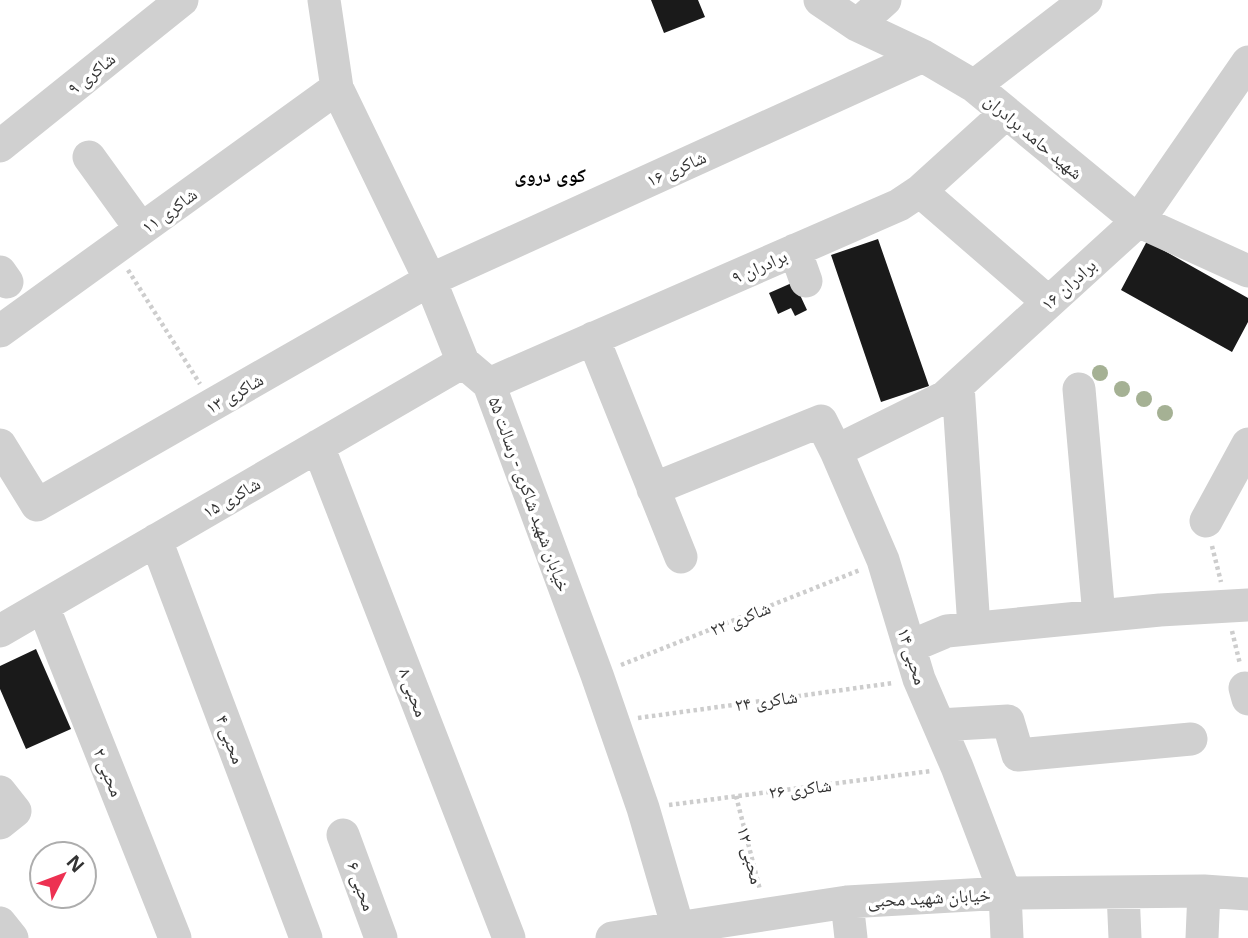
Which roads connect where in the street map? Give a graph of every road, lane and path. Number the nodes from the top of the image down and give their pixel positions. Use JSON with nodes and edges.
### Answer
{"nodes":[{"id":1,"x":182,"y":0,"type":"edge"},
{"id":2,"x":324,"y":0,"type":"edge"},
{"id":3,"x":820,"y":0,"type":"edge"},
{"id":4,"x":885,"y":0,"type":"edge"},
{"id":5,"x":1086,"y":0,"type":"edge"},
{"id":6,"x":857,"y":25,"type":"junction"},
{"id":7,"x":923,"y":56,"type":"junction"},
{"id":8,"x":1248,"y":62,"type":"edge"},
{"id":9,"x":974,"y":86,"type":"junction"},
{"id":10,"x":337,"y":88,"type":"junction"},
{"id":11,"x":1006,"y":113,"type":"junction"},
{"id":12,"x":0,"y":146,"type":"edge"},
{"id":13,"x":89,"y":157,"type":"dead end"},
{"id":14,"x":920,"y":191,"type":"junction"},
{"id":15,"x":1138,"y":221,"type":"junction"},
{"id":16,"x":141,"y":229,"type":"junction"},
{"id":17,"x":114,"y":249,"type":"junction"},
{"id":18,"x":796,"y":250,"type":"junction"},
{"id":19,"x":1248,"y":271,"type":"edge"},
{"id":20,"x":430,"y":280,"type":"junction"},
{"id":21,"x":806,"y":281,"type":"dead end"},
{"id":22,"x":1048,"y":302,"type":"junction"},
{"id":23,"x":0,"y":331,"type":"edge"},
{"id":24,"x":593,"y":338,"type":"junction"},
{"id":25,"x":463,"y":362,"type":"junction"},
{"id":26,"x":489,"y":384,"type":"junction"},
{"id":27,"x":958,"y":385,"type":"junction"},
{"id":28,"x":1079,"y":389,"type":"dead end"},
{"id":29,"x":213,"y":405,"type":"junction"},
{"id":30,"x":1248,"y":444,"type":"edge"},
{"id":31,"x":318,"y":446,"type":"junction"},
{"id":32,"x":1,"y":451,"type":"edge"},
{"id":33,"x":836,"y":451,"type":"junction"},
{"id":34,"x":653,"y":489,"type":"junction"},
{"id":35,"x":1206,"y":521,"type":"joint"},
{"id":36,"x":156,"y":540,"type":"junction"},
{"id":37,"x":681,"y":557,"type":"dead end"},
{"id":38,"x":883,"y":560,"type":"junction"},
{"id":39,"x":43,"y":606,"type":"junction"},
{"id":40,"x":1237,"y":606,"type":"edge"},
{"id":41,"x":1099,"y":616,"type":"junction"},
{"id":42,"x":974,"y":628,"type":"junction"},
{"id":43,"x":0,"y":631,"type":"edge"},
{"id":44,"x":909,"y":647,"type":"junction"},
{"id":45,"x":597,"y":675,"type":"junction"},
{"id":46,"x":919,"y":679,"type":"junction"},
{"id":47,"x":1246,"y":694,"type":"edge"},
{"id":48,"x":613,"y":722,"type":"junction"},
{"id":49,"x":939,"y":725,"type":"junction"},
{"id":50,"x":1191,"y":739,"type":"dead end"},
{"id":51,"x":957,"y":767,"type":"junction"},
{"id":52,"x":736,"y":796,"type":"junction"},
{"id":53,"x":643,"y":808,"type":"junction"},
{"id":54,"x":344,"y":835,"type":"dead end"},
{"id":55,"x":1204,"y":891,"type":"junction"},
{"id":56,"x":1123,"y":892,"type":"junction"},
{"id":57,"x":1005,"y":893,"type":"junction"},
{"id":58,"x":1248,"y":894,"type":"edge"},
{"id":59,"x":847,"y":902,"type":"junction"},
{"id":60,"x":766,"y":914,"type":"junction"},
{"id":61,"x":0,"y":923,"type":"edge"},
{"id":62,"x":681,"y":932,"type":"edge"},
{"id":63,"x":12,"y":938,"type":"edge"},
{"id":64,"x":175,"y":938,"type":"edge"},
{"id":65,"x":306,"y":938,"type":"edge"},
{"id":66,"x":382,"y":938,"type":"edge"},
{"id":67,"x":509,"y":938,"type":"edge"},
{"id":68,"x":612,"y":938,"type":"edge"},
{"id":69,"x":851,"y":938,"type":"edge"},
{"id":70,"x":1007,"y":938,"type":"edge"},
{"id":71,"x":1125,"y":938,"type":"edge"},
{"id":72,"x":1202,"y":938,"type":"edge"}],
"edges":[{"from":1,"to":12,"type":"street","name":"شاکری ۹"},
{"from":2,"to":10,"type":"street","name":"خیابان شهید شاکری - رسالت ۵۵"},
{"from":3,"to":6,"type":"street","name":"شهید حامد برادران"},
{"from":4,"to":6,"type":"street"},
{"from":5,"to":9,"type":"street"},
{"from":6,"to":7,"type":"street","name":"شهید حامد برادران"},
{"from":7,"to":9,"type":"street","name":"شهید حامد برادران"},
{"from":7,"to":20,"type":"street","name":"شاکری ۱۶"},
{"from":8,"to":15,"type":"street","name":"برادران ۱۶"},
{"from":9,"to":11,"type":"street","name":"شهید حامد برادران"},
{"from":10,"to":16,"type":"street","name":"شاکری ۱۱"},
{"from":10,"to":20,"type":"street","name":"خیابان شهید شاکری - رسالت ۵۵"},
{"from":11,"to":14,"type":"street","name":"برادران ۹"},
{"from":11,"to":15,"type":"street","name":"شهید حامد برادران"},
{"from":13,"to":16,"type":"street"},
{"from":14,"to":18,"type":"street","name":"برادران ۹"},
{"from":14,"to":22,"type":"street"},
{"from":15,"to":19,"type":"street","name":"شهید حامد برادران"},
{"from":15,"to":22,"type":"street","name":"برادران ۱۶"},
{"from":16,"to":17,"type":"street","name":"شاکری ۱۱"},
{"from":17,"to":23,"type":"street","name":"شاکری ۱۱"},
{"from":17,"to":29,"type":"path"},
{"from":18,"to":21,"type":"street"},
{"from":18,"to":24,"type":"street","name":"برادران ۹"},
{"from":20,"to":25,"type":"street","name":"خیابان شهید شاکری - رسالت ۵۵"},
{"from":20,"to":29,"type":"street","name":"شاکری ۱۳"},
{"from":22,"to":27,"type":"street","name":"برادران ۱۶"},
{"from":24,"to":26,"type":"street","name":"برادران ۹"},
{"from":24,"to":34,"type":"street"},
{"from":25,"to":26,"type":"street","name":"خیابان شهید شاکری - رسالت ۵۵"},
{"from":25,"to":31,"type":"street","name":"شاکری ۱۵"},
{"from":26,"to":45,"type":"street","name":"خیابان شهید شاکری - رسالت ۵۵"},
{"from":27,"to":33,"type":"street","name":"برادران ۱۶"},
{"from":27,"to":42,"type":"street"},
{"from":28,"to":41,"type":"street"},
{"from":29,"to":32,"type":"street","name":"شاکری ۱۳"},
{"from":30,"to":35,"type":"street"},
{"from":31,"to":36,"type":"street","name":"شاکری ۱۵"},
{"from":31,"to":67,"type":"street","name":"محبی ۸"},
{"from":33,"to":34,"type":"street","name":"محبی ۱۴"},
{"from":33,"to":38,"type":"street","name":"محبی ۱۴"},
{"from":34,"to":37,"type":"street"},
{"from":35,"to":40,"type":"path"},
{"from":36,"to":39,"type":"street","name":"شاکری ۱۵"},
{"from":36,"to":65,"type":"street","name":"محبی ۴"},
{"from":38,"to":44,"type":"street","name":"محبی ۱۴"},
{"from":38,"to":45,"type":"path","name":"شاکری ۲۲"},
{"from":39,"to":43,"type":"street","name":"شاکری ۱۵"},
{"from":39,"to":64,"type":"street","name":"محبی ۲"},
{"from":40,"to":41,"type":"street"},
{"from":40,"to":47,"type":"path"},
{"from":41,"to":42,"type":"street"},
{"from":42,"to":44,"type":"street"},
{"from":44,"to":46,"type":"street","name":"محبی ۱۴"},
{"from":45,"to":48,"type":"street","name":"خیابان شهید شاکری - رسالت ۵۵"},
{"from":46,"to":48,"type":"path","name":"شاکری ۲۴"},
{"from":46,"to":49,"type":"street","name":"محبی ۱۴"},
{"from":48,"to":53,"type":"street","name":"خیابان شهید شاکری - رسالت ۵۵"},
{"from":49,"to":50,"type":"street"},
{"from":49,"to":51,"type":"street","name":"محبی ۱۴"},
{"from":51,"to":52,"type":"path","name":"شاکری ۲۶"},
{"from":51,"to":57,"type":"street","name":"محبی ۱۴"},
{"from":52,"to":53,"type":"path","name":"شاکری ۲۶"},
{"from":52,"to":60,"type":"path","name":"محبی ۱۲"},
{"from":53,"to":62,"type":"street","name":"خیابان شهید شاکری - رسالت ۵۵"},
{"from":54,"to":66,"type":"street","name":"محبی ۶"},
{"from":55,"to":56,"type":"street","name":"خیابان شهید محبی"},
{"from":55,"to":58,"type":"street","name":"خیابان شهید محبی"},
{"from":55,"to":72,"type":"street"},
{"from":56,"to":57,"type":"street","name":"خیابان شهید محبی"},
{"from":56,"to":71,"type":"street"},
{"from":57,"to":59,"type":"street","name":"خیابان شهید محبی"},
{"from":57,"to":70,"type":"street","name":"محبی ۱۴"},
{"from":59,"to":60,"type":"street","name":"خیابان شهید محبی"},
{"from":59,"to":69,"type":"street"},
{"from":60,"to":62,"type":"street","name":"خیابان شهید محبی"},
{"from":61,"to":63,"type":"street"},
{"from":62,"to":68,"type":"street","name":"خیابان شهید محبی"}]}
